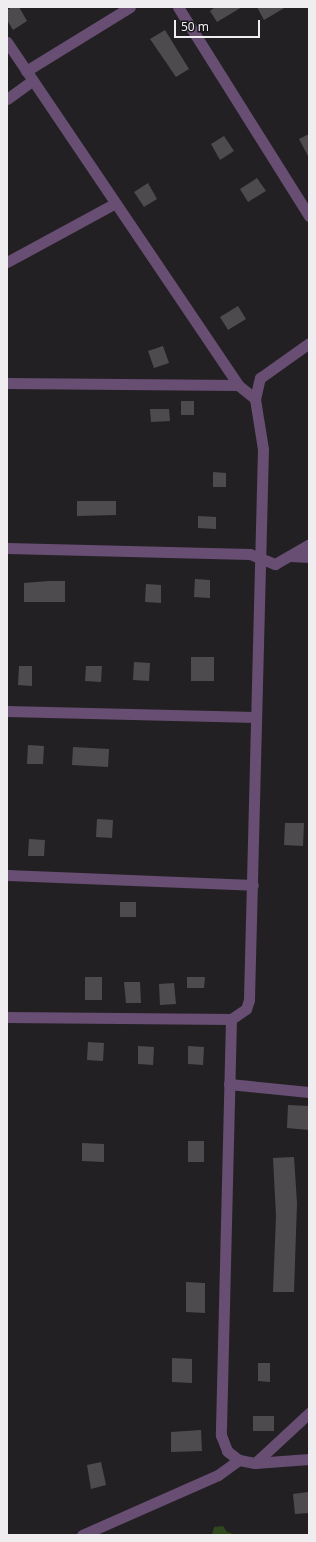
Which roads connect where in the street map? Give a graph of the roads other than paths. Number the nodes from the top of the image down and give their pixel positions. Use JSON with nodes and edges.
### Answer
{"nodes":[{"id":1,"x":130,"y":7,"type":"edge"},
{"id":2,"x":178,"y":7,"type":"edge"},
{"id":3,"x":7,"y":42,"type":"edge"},
{"id":4,"x":29,"y":76,"type":"junction"},
{"id":5,"x":7,"y":99,"type":"edge"},
{"id":6,"x":114,"y":204,"type":"junction"},
{"id":7,"x":309,"y":216,"type":"edge"},
{"id":8,"x":7,"y":262,"type":"edge"},
{"id":9,"x":309,"y":343,"type":"edge"},
{"id":10,"x":7,"y":383,"type":"edge"},
{"id":11,"x":238,"y":385,"type":"junction"},
{"id":12,"x":255,"y":399,"type":"junction"},
{"id":13,"x":309,"y":544,"type":"edge"},
{"id":14,"x":7,"y":548,"type":"edge"},
{"id":15,"x":290,"y":556,"type":"junction"},
{"id":16,"x":309,"y":557,"type":"edge"},
{"id":17,"x":262,"y":562,"type":"junction"},
{"id":18,"x":7,"y":712,"type":"edge"},
{"id":19,"x":256,"y":717,"type":"junction"},
{"id":20,"x":7,"y":875,"type":"edge"},
{"id":21,"x":253,"y":885,"type":"junction"},
{"id":22,"x":7,"y":1017,"type":"edge"},
{"id":23,"x":232,"y":1019,"type":"junction"},
{"id":24,"x":229,"y":1084,"type":"junction"},
{"id":25,"x":309,"y":1092,"type":"edge"},
{"id":26,"x":309,"y":1413,"type":"edge"},
{"id":27,"x":309,"y":1459,"type":"edge"},
{"id":28,"x":238,"y":1460,"type":"junction"},
{"id":29,"x":255,"y":1464,"type":"junction"},
{"id":30,"x":82,"y":1535,"type":"edge"}],
"edges":[{"from":1,"to":4,"type":"street"},
{"from":2,"to":7,"type":"street"},
{"from":3,"to":4,"type":"street"},
{"from":4,"to":5,"type":"street"},
{"from":4,"to":6,"type":"street"},
{"from":6,"to":8,"type":"street"},
{"from":6,"to":11,"type":"street"},
{"from":9,"to":12,"type":"street"},
{"from":10,"to":11,"type":"street"},
{"from":11,"to":12,"type":"street"},
{"from":12,"to":17,"type":"street"},
{"from":13,"to":15,"type":"street"},
{"from":14,"to":17,"type":"street"},
{"from":15,"to":16,"type":"street"},
{"from":15,"to":17,"type":"street"},
{"from":17,"to":19,"type":"street"},
{"from":18,"to":19,"type":"street"},
{"from":19,"to":21,"type":"street"},
{"from":20,"to":21,"type":"street"},
{"from":21,"to":23,"type":"street"},
{"from":22,"to":23,"type":"street"},
{"from":23,"to":24,"type":"street"},
{"from":24,"to":25,"type":"street"},
{"from":24,"to":28,"type":"street"},
{"from":26,"to":29,"type":"street"},
{"from":27,"to":29,"type":"street"},
{"from":28,"to":29,"type":"street"},
{"from":28,"to":30,"type":"street"}]}
